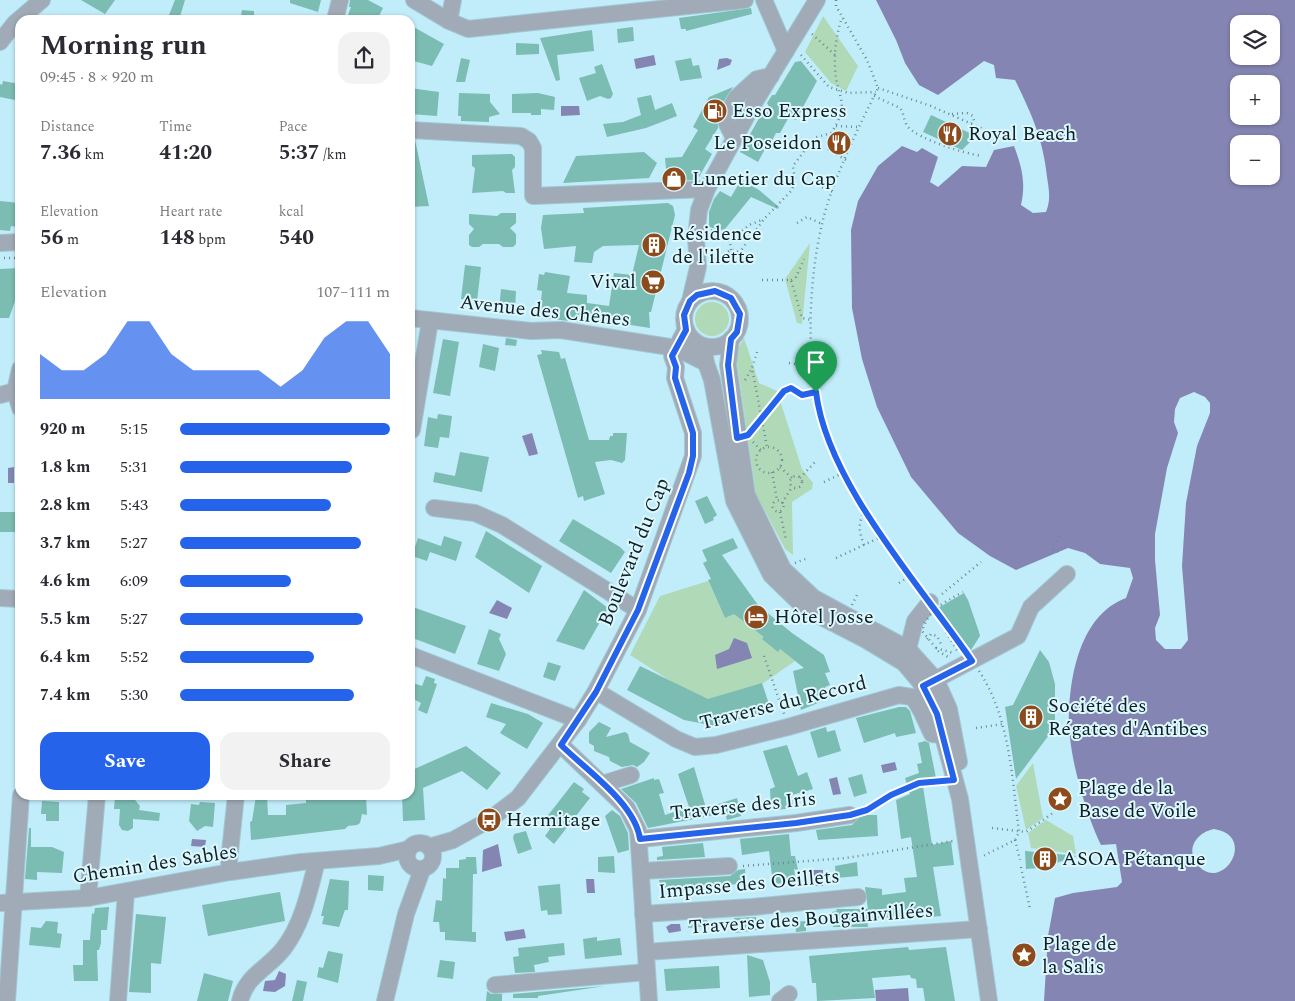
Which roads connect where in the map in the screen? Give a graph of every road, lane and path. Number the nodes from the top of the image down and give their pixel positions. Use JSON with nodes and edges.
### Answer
{"nodes":[{"id":1,"x":42,"y":0,"type":"edge"},
{"id":2,"x":340,"y":0,"type":"edge"},
{"id":3,"x":414,"y":0,"type":"edge"},
{"id":4,"x":453,"y":0,"type":"edge"},
{"id":5,"x":745,"y":0,"type":"edge"},
{"id":6,"x":764,"y":0,"type":"edge"},
{"id":7,"x":816,"y":0,"type":"edge"},
{"id":8,"x":836,"y":0,"type":"edge"},
{"id":9,"x":24,"y":15,"type":"edge"},
{"id":10,"x":336,"y":15,"type":"edge"},
{"id":11,"x":842,"y":17,"type":"junction"},
{"id":12,"x":450,"y":21,"type":"junction"},
{"id":13,"x":15,"y":23,"type":"edge"},
{"id":14,"x":808,"y":31,"type":"dead end"},
{"id":15,"x":0,"y":42,"type":"edge"},
{"id":16,"x":792,"y":51,"type":"junction"},
{"id":17,"x":835,"y":55,"type":"junction"},
{"id":18,"x":878,"y":88,"type":"junction"},
{"id":19,"x":838,"y":90,"type":"junction"},
{"id":20,"x":876,"y":92,"type":"junction"},
{"id":21,"x":874,"y":96,"type":"junction"},
{"id":22,"x":949,"y":114,"type":"junction"},
{"id":23,"x":971,"y":123,"type":"junction"},
{"id":24,"x":836,"y":126,"type":"junction"},
{"id":25,"x":859,"y":127,"type":"junction"},
{"id":26,"x":415,"y":130,"type":"edge"},
{"id":27,"x":990,"y":132,"type":"dead end"},
{"id":28,"x":828,"y":149,"type":"dead end"},
{"id":29,"x":982,"y":156,"type":"dead end"},
{"id":30,"x":846,"y":160,"type":"junction"},
{"id":31,"x":813,"y":183,"type":"dead end"},
{"id":32,"x":707,"y":189,"type":"junction"},
{"id":33,"x":833,"y":192,"type":"junction"},
{"id":34,"x":764,"y":219,"type":"junction"},
{"id":35,"x":797,"y":223,"type":"dead end"},
{"id":36,"x":822,"y":224,"type":"junction"},
{"id":37,"x":705,"y":226,"type":"dead end"},
{"id":38,"x":730,"y":240,"type":"junction"},
{"id":39,"x":15,"y":242,"type":"edge"},
{"id":40,"x":0,"y":243,"type":"edge"},
{"id":41,"x":731,"y":250,"type":"junction"},
{"id":42,"x":8,"y":258,"type":"dead end"},
{"id":43,"x":15,"y":258,"type":"edge"},
{"id":44,"x":804,"y":259,"type":"dead end"},
{"id":45,"x":705,"y":266,"type":"junction"},
{"id":46,"x":762,"y":280,"type":"dead end"},
{"id":47,"x":791,"y":280,"type":"junction"},
{"id":48,"x":724,"y":293,"type":"junction"},
{"id":49,"x":690,"y":301,"type":"junction"},
{"id":50,"x":415,"y":319,"type":"edge"},
{"id":51,"x":811,"y":320,"type":"junction"},
{"id":52,"x":430,"y":321,"type":"junction"},
{"id":53,"x":686,"y":330,"type":"junction"},
{"id":54,"x":731,"y":339,"type":"junction"},
{"id":55,"x":676,"y":348,"type":"junction"},
{"id":56,"x":757,"y":352,"type":"dead end"},
{"id":57,"x":700,"y":355,"type":"junction"},
{"id":58,"x":789,"y":363,"type":"dead end"},
{"id":59,"x":812,"y":363,"type":"junction"},
{"id":60,"x":676,"y":367,"type":"junction"},
{"id":61,"x":15,"y":379,"type":"edge"},
{"id":62,"x":816,"y":392,"type":"junction"},
{"id":63,"x":8,"y":393,"type":"edge"},
{"id":64,"x":415,"y":412,"type":"edge"},
{"id":65,"x":761,"y":416,"type":"junction"},
{"id":66,"x":737,"y":438,"type":"junction"},
{"id":67,"x":767,"y":447,"type":"junction"},
{"id":68,"x":815,"y":462,"type":"dead end"},
{"id":69,"x":780,"y":467,"type":"junction"},
{"id":70,"x":772,"y":472,"type":"junction"},
{"id":71,"x":843,"y":473,"type":"junction"},
{"id":72,"x":792,"y":478,"type":"junction"},
{"id":73,"x":800,"y":478,"type":"junction"},
{"id":74,"x":824,"y":482,"type":"dead end"},
{"id":75,"x":792,"y":487,"type":"junction"},
{"id":76,"x":778,"y":501,"type":"junction"},
{"id":77,"x":782,"y":503,"type":"junction"},
{"id":78,"x":434,"y":508,"type":"dead end"},
{"id":79,"x":866,"y":510,"type":"junction"},
{"id":80,"x":780,"y":512,"type":"junction"},
{"id":81,"x":756,"y":530,"type":"junction"},
{"id":82,"x":1062,"y":533,"type":"dead end"},
{"id":83,"x":883,"y":536,"type":"junction"},
{"id":84,"x":864,"y":545,"type":"junction"},
{"id":85,"x":788,"y":549,"type":"dead end"},
{"id":86,"x":1058,"y":552,"type":"dead end"},
{"id":87,"x":791,"y":558,"type":"dead end"},
{"id":88,"x":808,"y":558,"type":"dead end"},
{"id":89,"x":836,"y":558,"type":"dead end"},
{"id":90,"x":981,"y":562,"type":"dead end"},
{"id":91,"x":793,"y":564,"type":"junction"},
{"id":92,"x":1067,"y":574,"type":"dead end"},
{"id":93,"x":910,"y":575,"type":"junction"},
{"id":94,"x":795,"y":581,"type":"junction"},
{"id":95,"x":899,"y":583,"type":"dead end"},
{"id":96,"x":962,"y":592,"type":"dead end"},
{"id":97,"x":858,"y":593,"type":"dead end"},
{"id":98,"x":0,"y":598,"type":"edge"},
{"id":99,"x":15,"y":598,"type":"edge"},
{"id":100,"x":845,"y":603,"type":"dead end"},
{"id":101,"x":851,"y":606,"type":"junction"},
{"id":102,"x":932,"y":606,"type":"junction"},
{"id":103,"x":857,"y":609,"type":"dead end"},
{"id":104,"x":638,"y":610,"type":"junction"},
{"id":105,"x":871,"y":636,"type":"junction"},
{"id":106,"x":927,"y":639,"type":"junction"},
{"id":107,"x":941,"y":644,"type":"dead end"},
{"id":108,"x":908,"y":649,"type":"junction"},
{"id":109,"x":764,"y":656,"type":"dead end"},
{"id":110,"x":415,"y":657,"type":"edge"},
{"id":111,"x":972,"y":661,"type":"junction"},
{"id":112,"x":931,"y":687,"type":"junction"},
{"id":113,"x":596,"y":692,"type":"junction"},
{"id":114,"x":578,"y":720,"type":"junction"},
{"id":115,"x":1003,"y":724,"type":"junction"},
{"id":116,"x":788,"y":727,"type":"junction"},
{"id":117,"x":976,"y":728,"type":"dead end"},
{"id":118,"x":942,"y":735,"type":"junction"},
{"id":119,"x":561,"y":745,"type":"junction"},
{"id":120,"x":695,"y":747,"type":"junction"},
{"id":121,"x":679,"y":755,"type":"dead end"},
{"id":122,"x":630,"y":775,"type":"dead end"},
{"id":123,"x":954,"y":780,"type":"junction"},
{"id":124,"x":602,"y":784,"type":"junction"},
{"id":125,"x":960,"y":799,"type":"junction"},
{"id":126,"x":20,"y":800,"type":"edge"},
{"id":127,"x":97,"y":800,"type":"edge"},
{"id":128,"x":235,"y":800,"type":"edge"},
{"id":129,"x":1054,"y":813,"type":"dead end"},
{"id":130,"x":850,"y":815,"type":"joint"},
{"id":131,"x":992,"y":828,"type":"dead end"},
{"id":132,"x":1019,"y":832,"type":"junction"},
{"id":133,"x":640,"y":839,"type":"junction"},
{"id":134,"x":1015,"y":840,"type":"junction"},
{"id":135,"x":945,"y":841,"type":"dead end"},
{"id":136,"x":418,"y":859,"type":"junction"},
{"id":137,"x":1020,"y":860,"type":"dead end"},
{"id":138,"x":317,"y":861,"type":"junction"},
{"id":139,"x":983,"y":865,"type":"dead end"},
{"id":140,"x":728,"y":866,"type":"joint"},
{"id":141,"x":1020,"y":867,"type":"dead end"},
{"id":142,"x":642,"y":871,"type":"junction"},
{"id":143,"x":230,"y":872,"type":"junction"},
{"id":144,"x":126,"y":892,"type":"junction"},
{"id":145,"x":858,"y":897,"type":"dead end"},
{"id":146,"x":88,"y":898,"type":"junction"},
{"id":147,"x":7,"y":902,"type":"edge"},
{"id":148,"x":1030,"y":909,"type":"dead end"},
{"id":149,"x":643,"y":914,"type":"junction"},
{"id":150,"x":979,"y":929,"type":"junction"},
{"id":151,"x":646,"y":952,"type":"junction"},
{"id":152,"x":647,"y":972,"type":"junction"},
{"id":153,"x":495,"y":985,"type":"dead end"},
{"id":154,"x":7,"y":1001,"type":"edge"},
{"id":155,"x":118,"y":1001,"type":"edge"},
{"id":156,"x":240,"y":1001,"type":"edge"},
{"id":157,"x":385,"y":1001,"type":"edge"},
{"id":158,"x":649,"y":1001,"type":"edge"},
{"id":159,"x":990,"y":1001,"type":"edge"}],
"edges":[{"from":1,"to":9,"type":"street"},
{"from":2,"to":10,"type":"street"},
{"from":3,"to":12,"type":"street"},
{"from":4,"to":12,"type":"street"},
{"from":5,"to":12,"type":"street"},
{"from":6,"to":16,"type":"street"},
{"from":7,"to":16,"type":"street"},
{"from":8,"to":11,"type":"path"},
{"from":11,"to":17,"type":"path"},
{"from":11,"to":18,"type":"path"},
{"from":13,"to":15,"type":"street"},
{"from":14,"to":17,"type":"path"},
{"from":16,"to":19,"type":"path"},
{"from":16,"to":32,"type":"street"},
{"from":17,"to":19,"type":"path"},
{"from":18,"to":20,"type":"path"},
{"from":18,"to":22,"type":"path"},
{"from":19,"to":20,"type":"path"},
{"from":19,"to":24,"type":"path"},
{"from":20,"to":21,"type":"path"},
{"from":21,"to":25,"type":"path"},
{"from":21,"to":29,"type":"path"},
{"from":22,"to":23,"type":"path"},
{"from":22,"to":23,"type":"path"},
{"from":23,"to":27,"type":"path"},
{"from":24,"to":25,"type":"path"},
{"from":24,"to":34,"type":"path"},
{"from":25,"to":30,"type":"path"},
{"from":26,"to":32,"type":"street"},
{"from":28,"to":30,"type":"path"},
{"from":30,"to":33,"type":"path"},
{"from":31,"to":33,"type":"path"},
{"from":32,"to":45,"type":"street"},
{"from":33,"to":36,"type":"path"},
{"from":34,"to":38,"type":"path"},
{"from":34,"to":41,"type":"path"},
{"from":35,"to":36,"type":"path"},
{"from":36,"to":51,"type":"path"},
{"from":37,"to":38,"type":"path"},
{"from":38,"to":41,"type":"path"},
{"from":39,"to":40,"type":"street"},
{"from":41,"to":45,"type":"path"},
{"from":42,"to":43,"type":"path"},
{"from":44,"to":47,"type":"path"},
{"from":45,"to":48,"type":"street"},
{"from":45,"to":49,"type":"street"},
{"from":46,"to":47,"type":"path"},
{"from":47,"to":51,"type":"path"},
{"from":48,"to":49,"type":"street"},
{"from":48,"to":54,"type":"street"},
{"from":49,"to":53,"type":"street"},
{"from":50,"to":52,"type":"street","name":"Avenue des Chênes"},
{"from":51,"to":59,"type":"path"},
{"from":52,"to":55,"type":"street","name":"Avenue des Chênes"},
{"from":52,"to":64,"type":"street"},
{"from":53,"to":55,"type":"street","name":"Boulevard du Cap"},
{"from":53,"to":57,"type":"street"},
{"from":54,"to":57,"type":"street"},
{"from":54,"to":66,"type":"street"},
{"from":55,"to":57,"type":"street","name":"Avenue des Chênes"},
{"from":55,"to":60,"type":"street","name":"Boulevard du Cap"},
{"from":56,"to":65,"type":"path"},
{"from":57,"to":60,"type":"street"},
{"from":57,"to":81,"type":"street"},
{"from":58,"to":59,"type":"path"},
{"from":59,"to":62,"type":"path"},
{"from":60,"to":104,"type":"street","name":"Boulevard du Cap"},
{"from":61,"to":63,"type":"street"},
{"from":62,"to":65,"type":"path"},
{"from":62,"to":71,"type":"path"},
{"from":65,"to":66,"type":"path"},
{"from":65,"to":67,"type":"path"},
{"from":66,"to":81,"type":"street"},
{"from":67,"to":69,"type":"path"},
{"from":67,"to":70,"type":"path"},
{"from":68,"to":73,"type":"path"},
{"from":69,"to":70,"type":"path"},
{"from":69,"to":72,"type":"path"},
{"from":70,"to":76,"type":"path"},
{"from":71,"to":74,"type":"path"},
{"from":71,"to":79,"type":"path"},
{"from":72,"to":73,"type":"path"},
{"from":72,"to":75,"type":"path"},
{"from":73,"to":75,"type":"path"},
{"from":75,"to":77,"type":"path"},
{"from":76,"to":77,"type":"path"},
{"from":76,"to":80,"type":"path"},
{"from":77,"to":80,"type":"path"},
{"from":78,"to":104,"type":"street"},
{"from":79,"to":83,"type":"path"},
{"from":79,"to":84,"type":"path"},
{"from":80,"to":85,"type":"path"},
{"from":81,"to":94,"type":"street"},
{"from":82,"to":86,"type":"path"},
{"from":83,"to":84,"type":"path"},
{"from":83,"to":93,"type":"path"},
{"from":84,"to":89,"type":"path"},
{"from":87,"to":91,"type":"path"},
{"from":88,"to":91,"type":"path"},
{"from":90,"to":102,"type":"path"},
{"from":91,"to":94,"type":"path"},
{"from":92,"to":111,"type":"street"},
{"from":93,"to":95,"type":"path"},
{"from":93,"to":102,"type":"path"},
{"from":94,"to":105,"type":"street"},
{"from":96,"to":106,"type":"path","bridge":true},
{"from":97,"to":101,"type":"path"},
{"from":98,"to":99,"type":"street"},
{"from":100,"to":101,"type":"path"},
{"from":101,"to":103,"type":"path"},
{"from":102,"to":106,"type":"path","bridge":true},
{"from":102,"to":108,"type":"street"},
{"from":102,"to":111,"type":"path"},
{"from":104,"to":113,"type":"street","name":"Boulevard du Cap"},
{"from":105,"to":108,"type":"street"},
{"from":105,"to":112,"type":"street"},
{"from":106,"to":107,"type":"path"},
{"from":108,"to":112,"type":"street"},
{"from":109,"to":116,"type":"path"},
{"from":110,"to":114,"type":"street"},
{"from":111,"to":112,"type":"street"},
{"from":111,"to":115,"type":"path"},
{"from":112,"to":118,"type":"street"},
{"from":112,"to":125,"type":"street"},
{"from":113,"to":114,"type":"street","name":"Boulevard du Cap"},
{"from":113,"to":120,"type":"street","name":"Traverse du Record"},
{"from":114,"to":119,"type":"street","name":"Boulevard du Cap"},
{"from":115,"to":117,"type":"path"},
{"from":115,"to":132,"type":"path"},
{"from":116,"to":118,"type":"street","name":"Traverse du Record"},
{"from":116,"to":120,"type":"street","name":"Traverse du Record"},
{"from":118,"to":123,"type":"street"},
{"from":119,"to":124,"type":"street"},
{"from":119,"to":136,"type":"street","name":"Boulevard du Cap"},
{"from":120,"to":121,"type":"street"},
{"from":122,"to":124,"type":"street"},
{"from":123,"to":125,"type":"street"},
{"from":123,"to":130,"type":"path"},
{"from":124,"to":133,"type":"street"},
{"from":125,"to":150,"type":"street"},
{"from":126,"to":147,"type":"street"},
{"from":127,"to":146,"type":"street"},
{"from":128,"to":143,"type":"street"},
{"from":129,"to":132,"type":"path"},
{"from":130,"to":133,"type":"street","name":"Traverse des Iris"},
{"from":131,"to":132,"type":"path"},
{"from":132,"to":134,"type":"path"},
{"from":133,"to":142,"type":"street"},
{"from":134,"to":137,"type":"path"},
{"from":134,"to":139,"type":"path"},
{"from":135,"to":140,"type":"path"},
{"from":136,"to":138,"type":"street","name":"Chemin des Sables"},
{"from":136,"to":157,"type":"street","name":"Boulevard du Cap"},
{"from":138,"to":143,"type":"street","name":"Chemin des Sables"},
{"from":138,"to":156,"type":"street"},
{"from":140,"to":142,"type":"street"},
{"from":141,"to":148,"type":"path"},
{"from":142,"to":149,"type":"street"},
{"from":143,"to":144,"type":"street","name":"Chemin des Sables"},
{"from":144,"to":146,"type":"street","name":"Chemin des Sables"},
{"from":144,"to":155,"type":"street"},
{"from":145,"to":149,"type":"street","name":"Impasse des Oeillets"},
{"from":146,"to":147,"type":"street","name":"Chemin des Sables"},
{"from":147,"to":154,"type":"street"},
{"from":149,"to":151,"type":"street"},
{"from":150,"to":151,"type":"street","name":"Traverse des Bougainvillées"},
{"from":150,"to":159,"type":"street"},
{"from":151,"to":152,"type":"street"},
{"from":152,"to":153,"type":"street"},
{"from":152,"to":158,"type":"street"}]}
